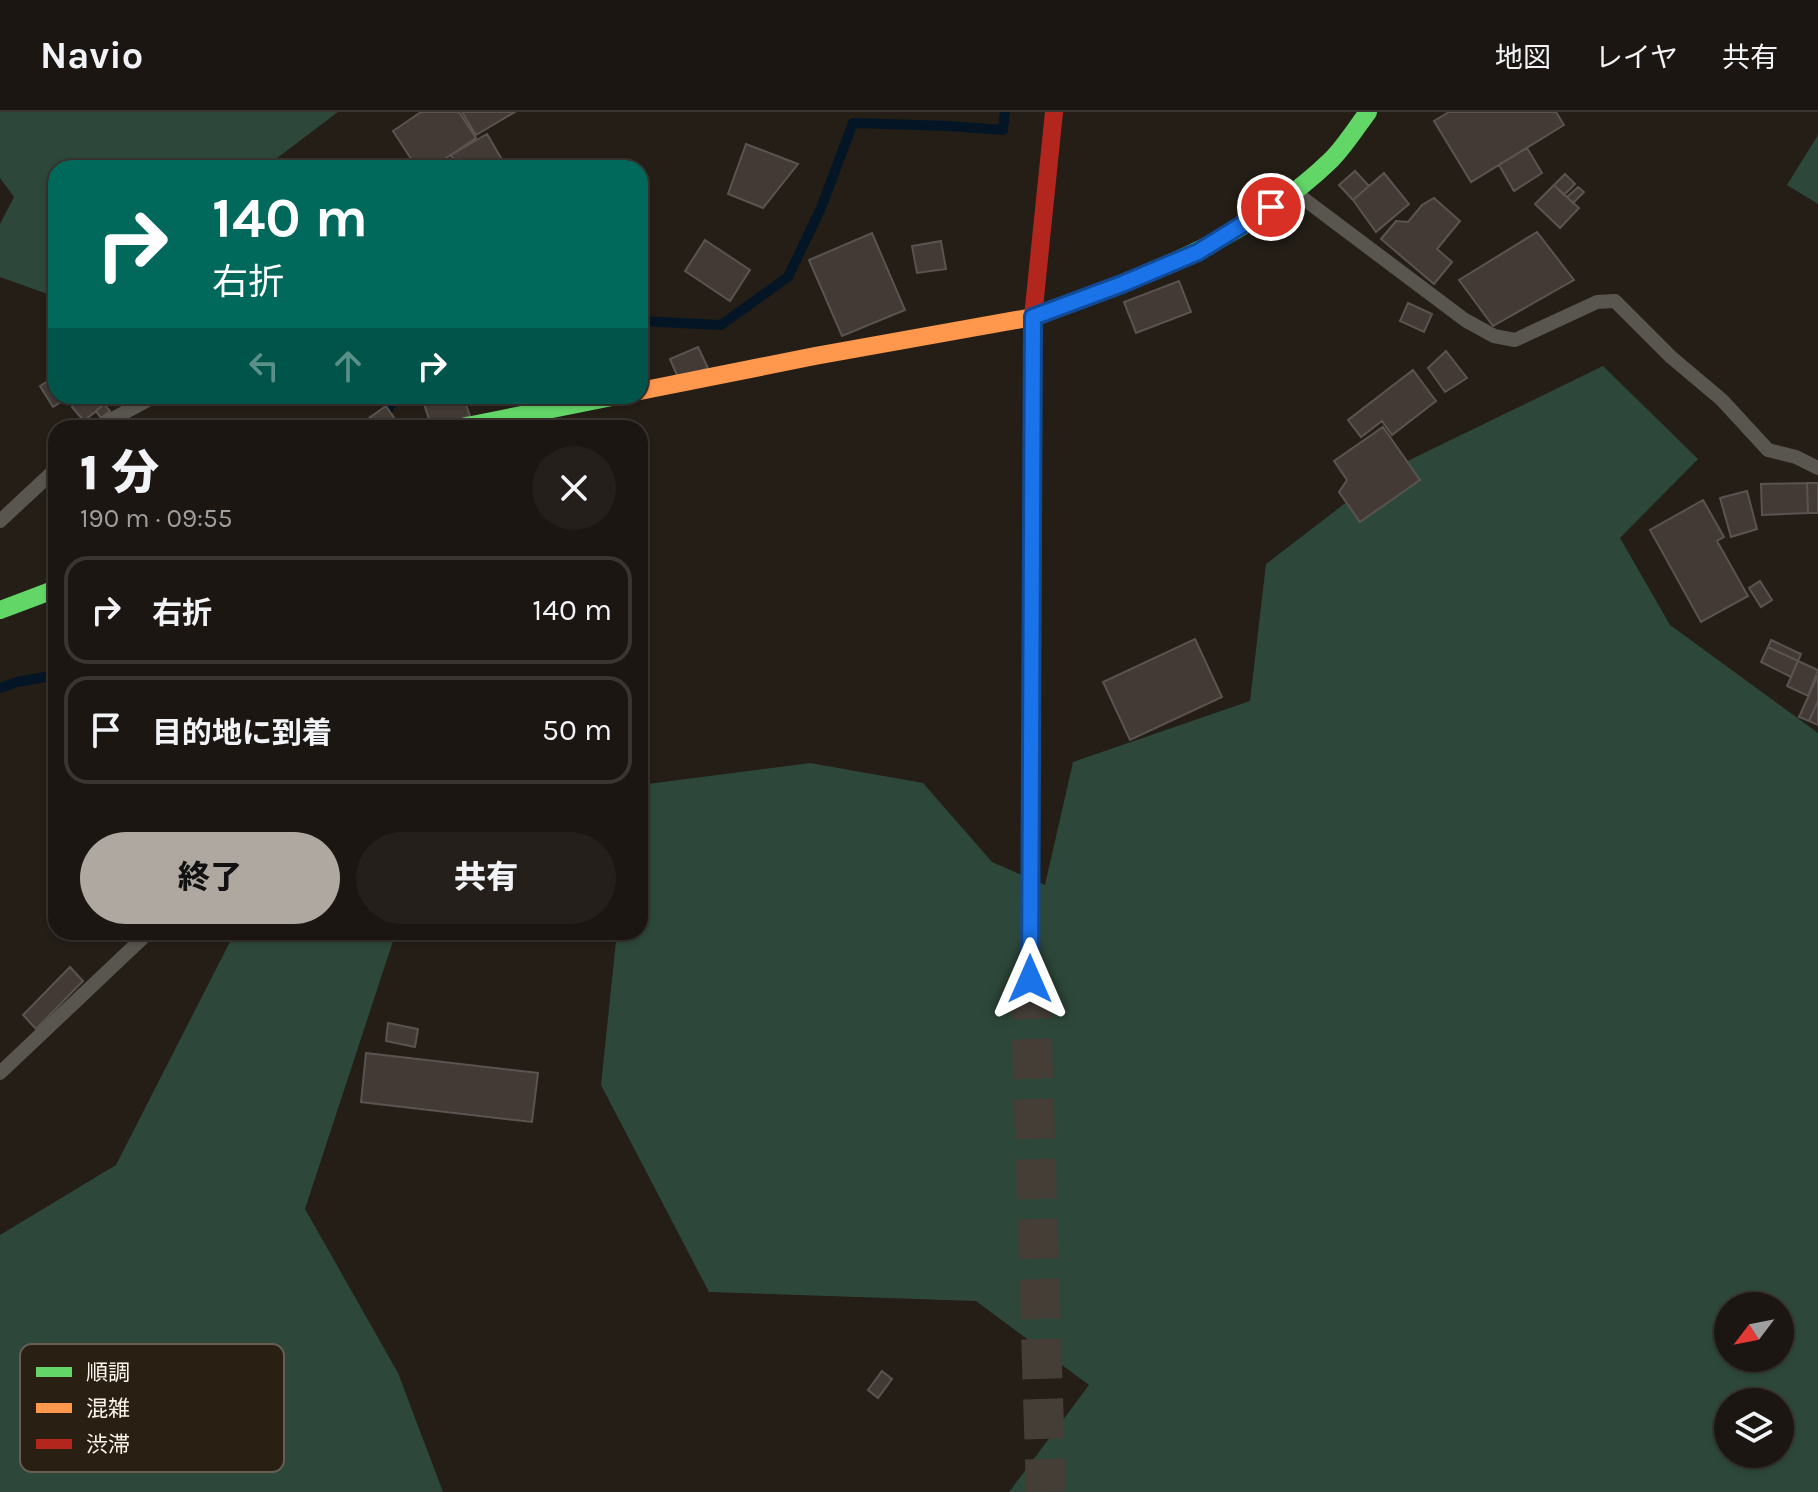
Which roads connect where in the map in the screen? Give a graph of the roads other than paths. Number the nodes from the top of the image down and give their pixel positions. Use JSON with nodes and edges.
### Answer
{"nodes":[{"id":1,"x":1054,"y":112,"type":"edge"},
{"id":2,"x":1368,"y":112,"type":"edge"},
{"id":3,"x":1295,"y":192,"type":"junction"},
{"id":4,"x":1033,"y":317,"type":"junction"},
{"id":5,"x":648,"y":389,"type":"edge"},
{"id":6,"x":140,"y":404,"type":"edge"},
{"id":7,"x":577,"y":404,"type":"edge"},
{"id":8,"x":111,"y":420,"type":"edge"},
{"id":9,"x":497,"y":420,"type":"edge"},
{"id":10,"x":1818,"y":468,"type":"edge"},
{"id":11,"x":48,"y":476,"type":"edge"},
{"id":12,"x":0,"y":521,"type":"edge"},
{"id":13,"x":48,"y":591,"type":"edge"},
{"id":14,"x":6,"y":603,"type":"edge"},
{"id":15,"x":141,"y":940,"type":"edge"},
{"id":16,"x":1030,"y":979,"type":"tunnel mouth"},
{"id":17,"x":0,"y":1073,"type":"edge"}],
"edges":[{"from":1,"to":4,"type":"street"},
{"from":2,"to":3,"type":"street"},
{"from":3,"to":4,"type":"street"},
{"from":3,"to":10,"type":"lane"},
{"from":4,"to":5,"type":"street"},
{"from":4,"to":16,"type":"street"},
{"from":6,"to":8,"type":"lane"},
{"from":7,"to":9,"type":"street"},
{"from":11,"to":12,"type":"lane"},
{"from":13,"to":14,"type":"street"},
{"from":15,"to":17,"type":"lane"}]}
